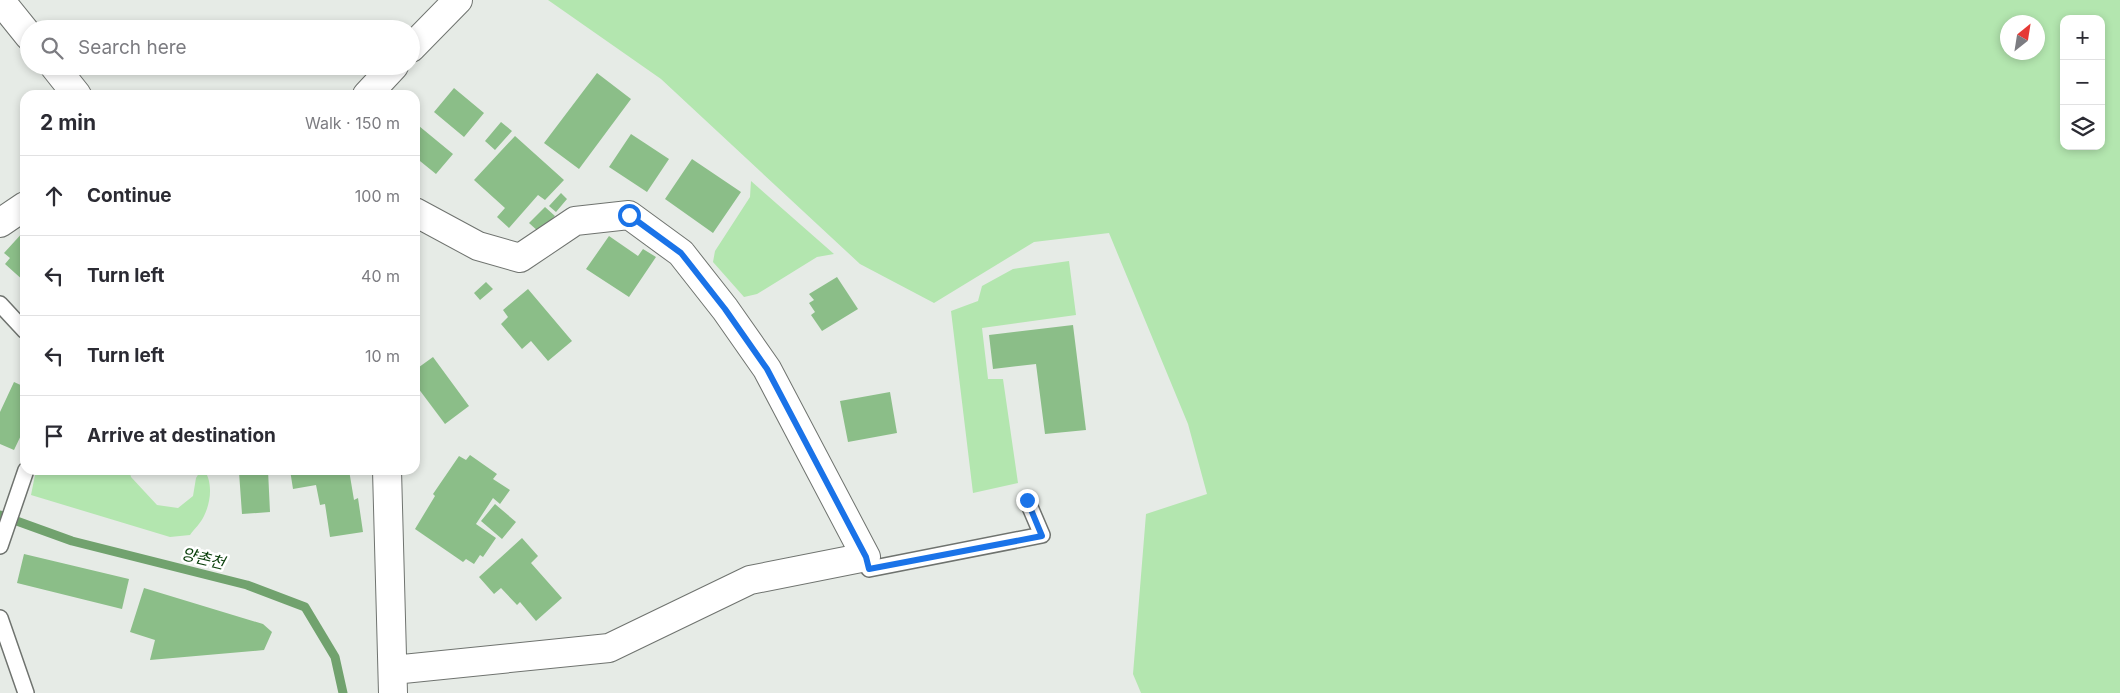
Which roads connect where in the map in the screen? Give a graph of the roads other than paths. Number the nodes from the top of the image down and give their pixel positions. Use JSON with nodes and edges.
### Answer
{"nodes":[{"id":1,"x":0,"y":0,"type":"edge"},
{"id":2,"x":458,"y":0,"type":"edge"},
{"id":3,"x":20,"y":25,"type":"edge"},
{"id":4,"x":420,"y":39,"type":"edge"},
{"id":5,"x":61,"y":75,"type":"edge"},
{"id":6,"x":386,"y":75,"type":"edge"},
{"id":7,"x":73,"y":90,"type":"edge"},
{"id":8,"x":372,"y":90,"type":"edge"},
{"id":9,"x":20,"y":209,"type":"edge"},
{"id":10,"x":420,"y":215,"type":"edge"},
{"id":11,"x":0,"y":223,"type":"edge"},
{"id":12,"x":0,"y":304,"type":"edge"},
{"id":13,"x":20,"y":326,"type":"edge"},
{"id":14,"x":24,"y":475,"type":"edge"},
{"id":15,"x":387,"y":475,"type":"edge"},
{"id":16,"x":1027,"y":500,"type":"dead end"},
{"id":17,"x":1,"y":542,"type":"edge"},
{"id":18,"x":866,"y":557,"type":"junction"},
{"id":19,"x":0,"y":618,"type":"edge"},
{"id":20,"x":393,"y":682,"type":"edge"},
{"id":21,"x":26,"y":693,"type":"edge"}],
"edges":[{"from":1,"to":3,"type":"street"},
{"from":2,"to":4,"type":"street"},
{"from":5,"to":7,"type":"street"},
{"from":6,"to":8,"type":"street"},
{"from":9,"to":11,"type":"street"},
{"from":10,"to":18,"type":"street"},
{"from":12,"to":13,"type":"lane"},
{"from":14,"to":17,"type":"lane"},
{"from":15,"to":20,"type":"street"},
{"from":16,"to":18,"type":"lane"},
{"from":18,"to":20,"type":"street"},
{"from":19,"to":21,"type":"lane"}]}
